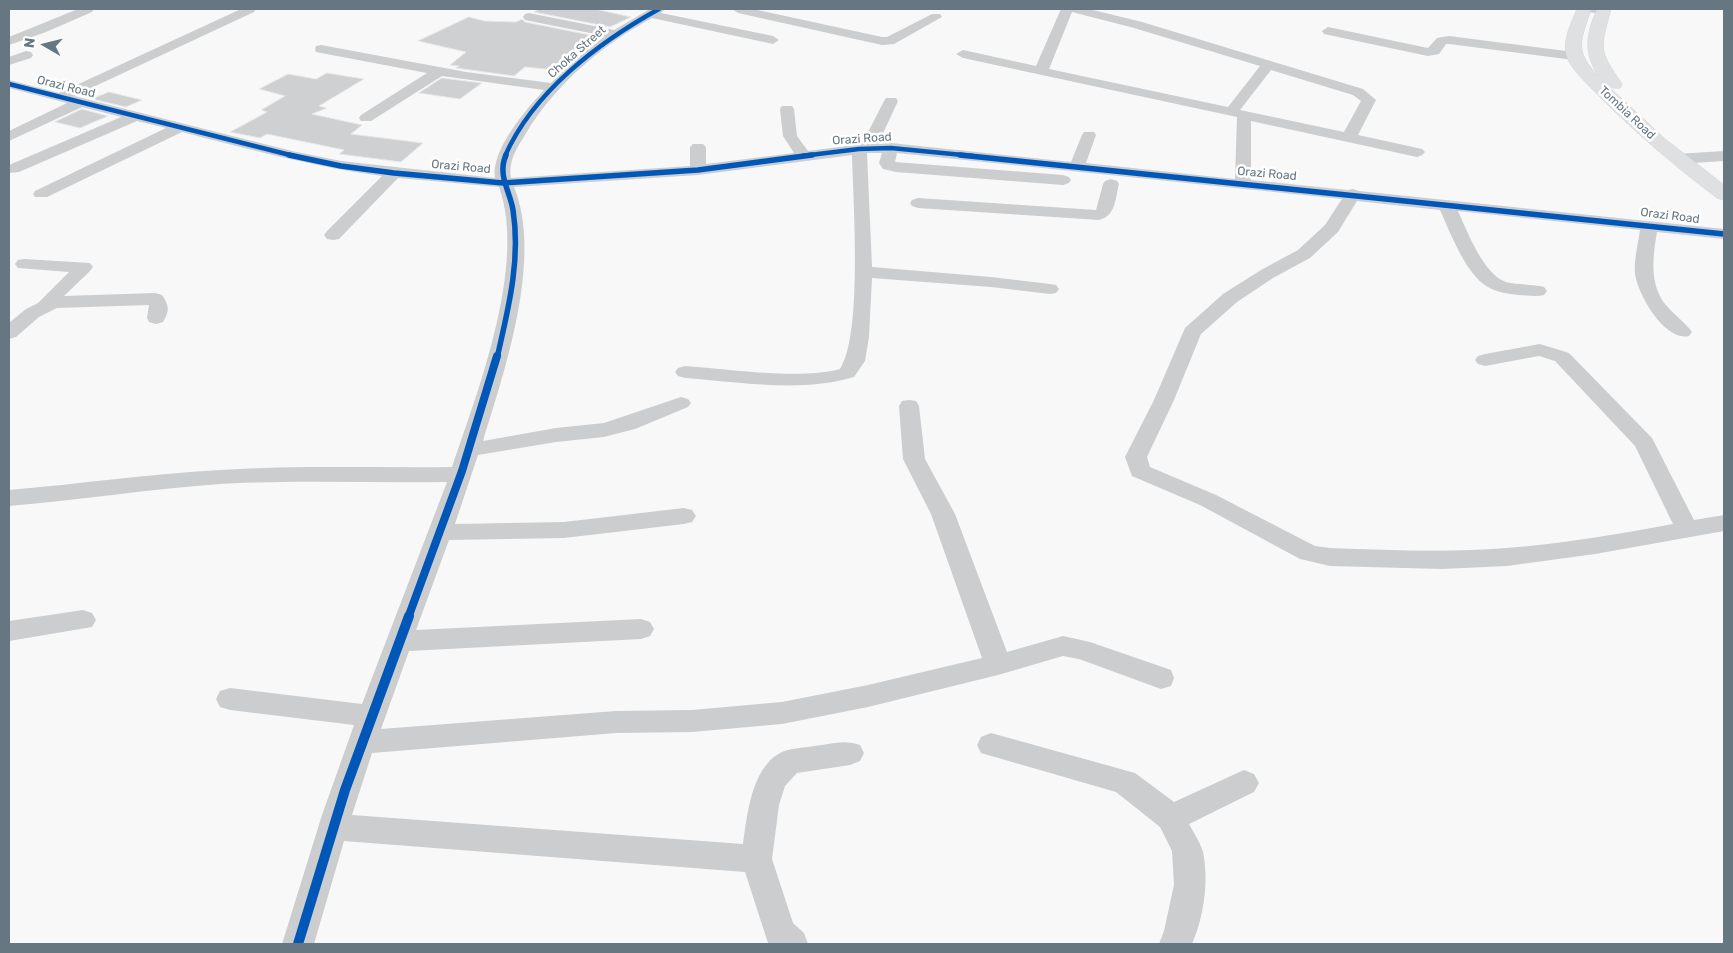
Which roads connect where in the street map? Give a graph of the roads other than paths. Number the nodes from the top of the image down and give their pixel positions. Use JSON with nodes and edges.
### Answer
{"nodes":[{"id":1,"x":88,"y":9,"type":"edge"},
{"id":2,"x":250,"y":9,"type":"edge"},
{"id":3,"x":738,"y":9,"type":"edge"},
{"id":4,"x":1067,"y":9,"type":"edge"},
{"id":5,"x":1076,"y":9,"type":"edge"},
{"id":6,"x":1584,"y":9,"type":"edge"},
{"id":7,"x":1600,"y":9,"type":"edge"},
{"id":8,"x":655,"y":11,"type":"edge"},
{"id":9,"x":936,"y":17,"type":"dead end"},
{"id":10,"x":529,"y":18,"type":"dead end"},
{"id":11,"x":1328,"y":31,"type":"dead end"},
{"id":12,"x":614,"y":34,"type":"junction"},
{"id":13,"x":773,"y":40,"type":"dead end"},
{"id":14,"x":9,"y":41,"type":"edge"},
{"id":15,"x":321,"y":50,"type":"dead end"},
{"id":16,"x":963,"y":54,"type":"dead end"},
{"id":17,"x":26,"y":55,"type":"dead end"},
{"id":18,"x":1574,"y":56,"type":"junction"},
{"id":19,"x":9,"y":61,"type":"edge"},
{"id":20,"x":1269,"y":64,"type":"junction"},
{"id":21,"x":1041,"y":71,"type":"junction"},
{"id":22,"x":439,"y":72,"type":"junction"},
{"id":23,"x":9,"y":84,"type":"edge"},
{"id":24,"x":554,"y":87,"type":"junction"},
{"id":25,"x":61,"y":97,"type":"junction"},
{"id":26,"x":81,"y":102,"type":"junction"},
{"id":27,"x":891,"y":102,"type":"dead end"},
{"id":28,"x":787,"y":109,"type":"dead end"},
{"id":29,"x":1237,"y":113,"type":"junction"},
{"id":30,"x":136,"y":116,"type":"junction"},
{"id":31,"x":366,"y":118,"type":"dead end"},
{"id":32,"x":181,"y":127,"type":"junction"},
{"id":33,"x":1089,"y":135,"type":"dead end"},
{"id":34,"x":9,"y":137,"type":"edge"},
{"id":35,"x":1349,"y":137,"type":"junction"},
{"id":36,"x":698,"y":147,"type":"dead end"},
{"id":37,"x":864,"y":148,"type":"junction"},
{"id":38,"x":891,"y":148,"type":"junction"},
{"id":39,"x":1418,"y":152,"type":"dead end"},
{"id":40,"x":804,"y":156,"type":"junction"},
{"id":41,"x":1724,"y":156,"type":"edge"},
{"id":42,"x":1677,"y":158,"type":"junction"},
{"id":43,"x":1698,"y":158,"type":"junction"},
{"id":44,"x":1076,"y":166,"type":"junction"},
{"id":45,"x":13,"y":170,"type":"dead end"},
{"id":46,"x":698,"y":170,"type":"junction"},
{"id":47,"x":394,"y":173,"type":"junction"},
{"id":48,"x":1724,"y":177,"type":"edge"},
{"id":49,"x":503,"y":182,"type":"junction"},
{"id":50,"x":1111,"y":184,"type":"junction"},
{"id":51,"x":1243,"y":184,"type":"junction"},
{"id":52,"x":1177,"y":189,"type":"dead end"},
{"id":53,"x":41,"y":194,"type":"dead end"},
{"id":54,"x":1353,"y":194,"type":"junction"},
{"id":55,"x":1724,"y":194,"type":"edge"},
{"id":56,"x":918,"y":203,"type":"dead end"},
{"id":57,"x":1446,"y":204,"type":"junction"},
{"id":58,"x":1650,"y":225,"type":"junction"},
{"id":59,"x":1724,"y":234,"type":"edge"},
{"id":60,"x":333,"y":235,"type":"dead end"},
{"id":61,"x":24,"y":264,"type":"dead end"},
{"id":62,"x":864,"y":272,"type":"junction"},
{"id":63,"x":1050,"y":289,"type":"dead end"},
{"id":64,"x":1538,"y":291,"type":"dead end"},
{"id":65,"x":46,"y":304,"type":"junction"},
{"id":66,"x":156,"y":318,"type":"dead end"},
{"id":67,"x":9,"y":332,"type":"edge"},
{"id":68,"x":1682,"y":332,"type":"dead end"},
{"id":69,"x":1485,"y":360,"type":"dead end"},
{"id":70,"x":685,"y":372,"type":"dead end"},
{"id":71,"x":681,"y":403,"type":"dead end"},
{"id":72,"x":909,"y":406,"type":"dead end"},
{"id":73,"x":469,"y":450,"type":"junction"},
{"id":74,"x":461,"y":474,"type":"junction"},
{"id":75,"x":9,"y":498,"type":"edge"},
{"id":76,"x":684,"y":516,"type":"dead end"},
{"id":77,"x":1724,"y":523,"type":"edge"},
{"id":78,"x":1687,"y":529,"type":"junction"},
{"id":79,"x":441,"y":532,"type":"junction"},
{"id":80,"x":83,"y":620,"type":"dead end"},
{"id":81,"x":641,"y":629,"type":"dead end"},
{"id":82,"x":10,"y":632,"type":"edge"},
{"id":83,"x":400,"y":641,"type":"junction"},
{"id":84,"x":998,"y":665,"type":"junction"},
{"id":85,"x":1161,"y":678,"type":"dead end"},
{"id":86,"x":230,"y":699,"type":"dead end"},
{"id":87,"x":367,"y":729,"type":"junction"},
{"id":88,"x":991,"y":745,"type":"dead end"},
{"id":89,"x":850,"y":753,"type":"dead end"},
{"id":90,"x":1244,"y":783,"type":"dead end"},
{"id":91,"x":1171,"y":818,"type":"junction"},
{"id":92,"x":334,"y":827,"type":"junction"},
{"id":93,"x":756,"y":859,"type":"junction"},
{"id":94,"x":298,"y":944,"type":"edge"},
{"id":95,"x":792,"y":944,"type":"edge"},
{"id":96,"x":1175,"y":944,"type":"edge"}],
"edges":[{"from":1,"to":14,"type":"street"},
{"from":2,"to":25,"type":"street"},
{"from":3,"to":9,"type":"street"},
{"from":4,"to":21,"type":"street"},
{"from":5,"to":20,"type":"street"},
{"from":6,"to":18,"type":"main road"},
{"from":7,"to":43,"type":"main road","name":"Tombia Road"},
{"from":8,"to":12,"type":"street","name":"Choka Street"},
{"from":8,"to":13,"type":"street"},
{"from":10,"to":12,"type":"street"},
{"from":11,"to":18,"type":"street"},
{"from":12,"to":24,"type":"street","name":"Choka Street"},
{"from":15,"to":22,"type":"street"},
{"from":16,"to":21,"type":"street"},
{"from":17,"to":19,"type":"street"},
{"from":18,"to":42,"type":"main road","name":"Tombia Road"},
{"from":20,"to":29,"type":"street"},
{"from":20,"to":35,"type":"street"},
{"from":21,"to":29,"type":"street"},
{"from":22,"to":24,"type":"street"},
{"from":22,"to":31,"type":"street"},
{"from":23,"to":25,"type":"street","name":"Orazi Road"},
{"from":24,"to":49,"type":"street","name":"Choka Street"},
{"from":25,"to":26,"type":"street","name":"Orazi Road"},
{"from":26,"to":30,"type":"street","name":"Orazi Road"},
{"from":26,"to":34,"type":"street"},
{"from":27,"to":37,"type":"street"},
{"from":28,"to":40,"type":"street"},
{"from":29,"to":35,"type":"street"},
{"from":29,"to":51,"type":"street"},
{"from":30,"to":32,"type":"street","name":"Orazi Road"},
{"from":30,"to":45,"type":"street"},
{"from":32,"to":47,"type":"street","name":"Orazi Road"},
{"from":32,"to":53,"type":"street"},
{"from":33,"to":44,"type":"street"},
{"from":35,"to":39,"type":"street"},
{"from":36,"to":46,"type":"street"},
{"from":37,"to":38,"type":"street","name":"Orazi Road"},
{"from":37,"to":40,"type":"street","name":"Orazi Road"},
{"from":37,"to":62,"type":"street"},
{"from":38,"to":44,"type":"street","name":"Orazi Road"},
{"from":38,"to":50,"type":"street"},
{"from":40,"to":46,"type":"street","name":"Orazi Road"},
{"from":41,"to":43,"type":"street"},
{"from":42,"to":43,"type":"street"},
{"from":42,"to":55,"type":"main road","name":"Tombia Road"},
{"from":43,"to":48,"type":"main road","name":"Tombia Road"},
{"from":44,"to":51,"type":"street","name":"Orazi Road"},
{"from":46,"to":49,"type":"street","name":"Orazi Road"},
{"from":47,"to":49,"type":"street","name":"Orazi Road"},
{"from":47,"to":60,"type":"street"},
{"from":49,"to":73,"type":"street"},
{"from":50,"to":52,"type":"street"},
{"from":50,"to":56,"type":"street"},
{"from":51,"to":54,"type":"street","name":"Orazi Road"},
{"from":54,"to":57,"type":"street","name":"Orazi Road"},
{"from":54,"to":78,"type":"street"},
{"from":57,"to":58,"type":"street","name":"Orazi Road"},
{"from":57,"to":64,"type":"street"},
{"from":58,"to":59,"type":"street","name":"Orazi Road"},
{"from":58,"to":68,"type":"street"},
{"from":61,"to":65,"type":"street"},
{"from":62,"to":63,"type":"street"},
{"from":62,"to":70,"type":"street"},
{"from":65,"to":66,"type":"street"},
{"from":65,"to":67,"type":"street"},
{"from":69,"to":78,"type":"street"},
{"from":71,"to":73,"type":"street"},
{"from":72,"to":84,"type":"street"},
{"from":73,"to":74,"type":"street"},
{"from":74,"to":75,"type":"street"},
{"from":74,"to":79,"type":"street"},
{"from":76,"to":79,"type":"street"},
{"from":77,"to":78,"type":"street"},
{"from":79,"to":83,"type":"street"},
{"from":80,"to":82,"type":"street"},
{"from":81,"to":83,"type":"street"},
{"from":83,"to":87,"type":"street"},
{"from":84,"to":85,"type":"street"},
{"from":84,"to":87,"type":"street"},
{"from":86,"to":87,"type":"street"},
{"from":87,"to":92,"type":"street"},
{"from":88,"to":91,"type":"street"},
{"from":89,"to":93,"type":"street"},
{"from":90,"to":91,"type":"street"},
{"from":91,"to":96,"type":"street"},
{"from":92,"to":93,"type":"street"},
{"from":92,"to":94,"type":"street"},
{"from":93,"to":95,"type":"street"}]}
